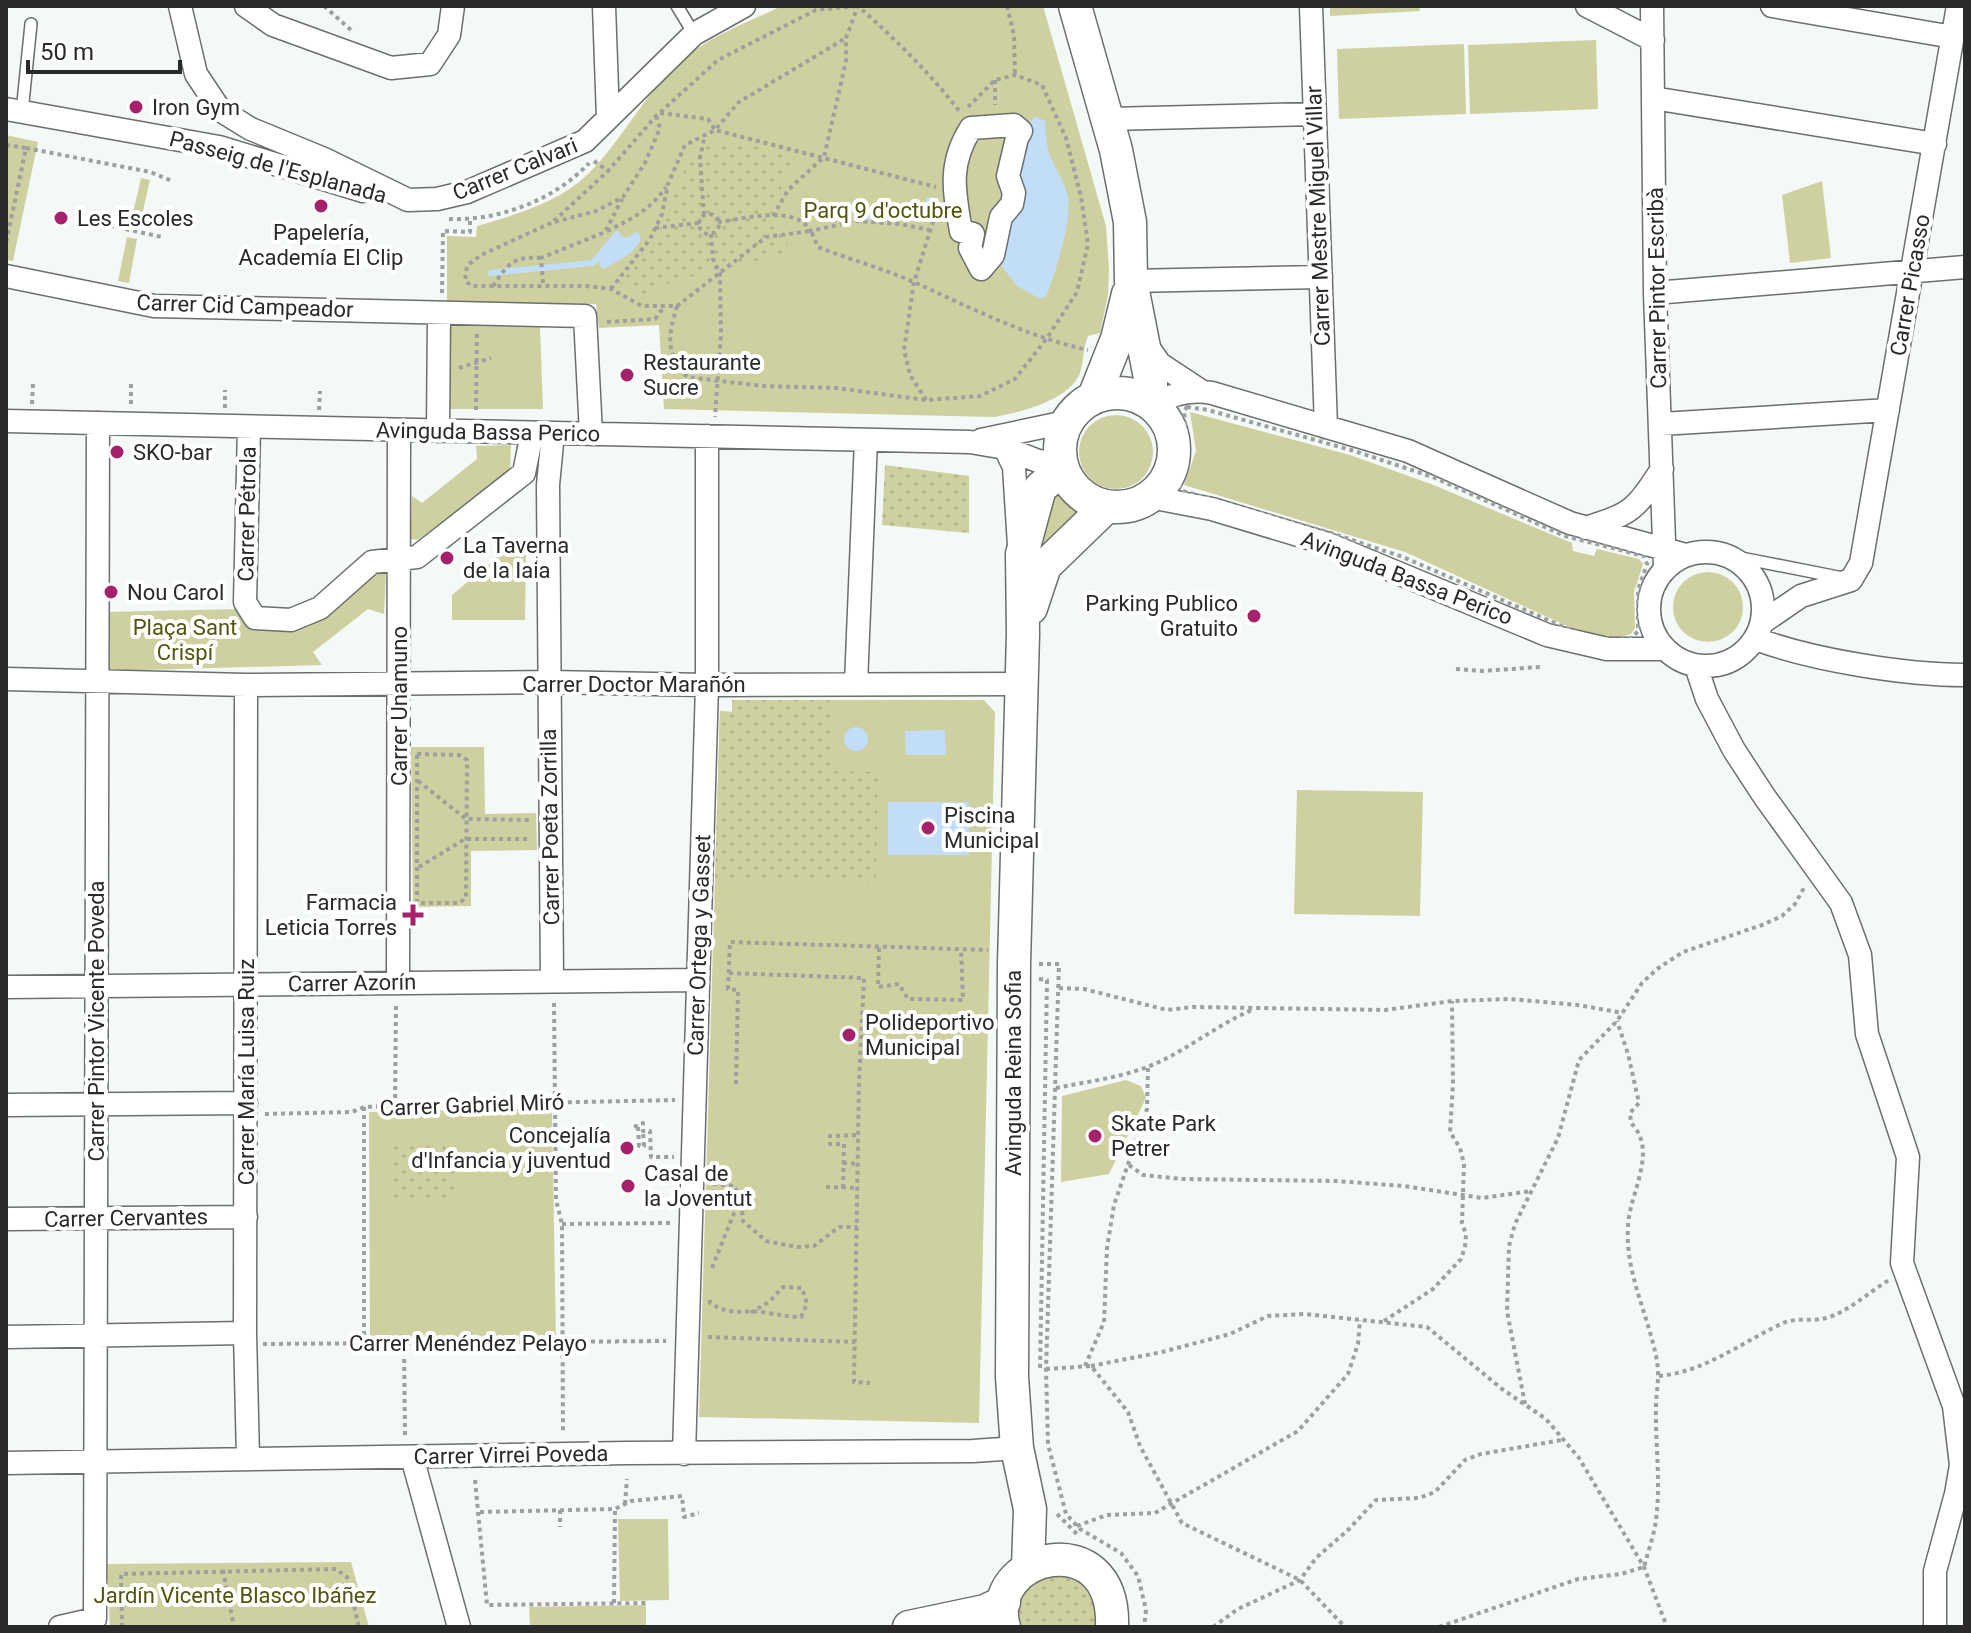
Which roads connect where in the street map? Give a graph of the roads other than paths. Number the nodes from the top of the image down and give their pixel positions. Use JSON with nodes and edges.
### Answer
{"nodes":[{"id":1,"x":180,"y":6,"type":"edge"},
{"id":2,"x":246,"y":6,"type":"edge"},
{"id":3,"x":453,"y":6,"type":"edge"},
{"id":4,"x":604,"y":6,"type":"edge"},
{"id":5,"x":677,"y":6,"type":"edge"},
{"id":6,"x":744,"y":6,"type":"edge"},
{"id":7,"x":1075,"y":6,"type":"edge"},
{"id":8,"x":1311,"y":6,"type":"edge"},
{"id":9,"x":1587,"y":6,"type":"edge"},
{"id":10,"x":1652,"y":6,"type":"edge"},
{"id":11,"x":1772,"y":6,"type":"edge"},
{"id":12,"x":1958,"y":6,"type":"edge"},
{"id":13,"x":270,"y":16,"type":"edge"},
{"id":14,"x":31,"y":24,"type":"dead end"},
{"id":15,"x":694,"y":34,"type":"junction"},
{"id":16,"x":173,"y":35,"type":"dead end"},
{"id":17,"x":1953,"y":37,"type":"junction"},
{"id":18,"x":1653,"y":40,"type":"junction"},
{"id":19,"x":196,"y":74,"type":"junction"},
{"id":20,"x":1653,"y":98,"type":"junction"},
{"id":21,"x":14,"y":110,"type":"edge"},
{"id":22,"x":1315,"y":114,"type":"junction"},
{"id":23,"x":608,"y":118,"type":"junction"},
{"id":24,"x":1108,"y":119,"type":"junction"},
{"id":25,"x":1935,"y":144,"type":"junction"},
{"id":26,"x":408,"y":200,"type":"junction"},
{"id":27,"x":1965,"y":267,"type":"edge"},
{"id":28,"x":981,"y":269,"type":"joint"},
{"id":29,"x":1913,"y":269,"type":"junction"},
{"id":30,"x":6,"y":276,"type":"edge"},
{"id":31,"x":1321,"y":277,"type":"junction"},
{"id":32,"x":1131,"y":281,"type":"junction"},
{"id":33,"x":1655,"y":293,"type":"junction"},
{"id":34,"x":440,"y":309,"type":"junction"},
{"id":35,"x":1140,"y":336,"type":"junction"},
{"id":36,"x":1201,"y":391,"type":"junction"},
{"id":37,"x":1094,"y":397,"type":"junction"},
{"id":38,"x":1152,"y":404,"type":"junction"},
{"id":39,"x":1888,"y":410,"type":"junction"},
{"id":40,"x":6,"y":421,"type":"edge"},
{"id":41,"x":1066,"y":422,"type":"junction"},
{"id":42,"x":98,"y":423,"type":"junction"},
{"id":43,"x":1661,"y":424,"type":"junction"},
{"id":44,"x":704,"y":426,"type":"junction"},
{"id":45,"x":249,"y":427,"type":"junction"},
{"id":46,"x":1326,"y":427,"type":"junction"},
{"id":47,"x":399,"y":430,"type":"junction"},
{"id":48,"x":438,"y":431,"type":"junction"},
{"id":49,"x":543,"y":433,"type":"junction"},
{"id":50,"x":591,"y":434,"type":"junction"},
{"id":51,"x":866,"y":440,"type":"junction"},
{"id":52,"x":970,"y":442,"type":"junction"},
{"id":53,"x":1005,"y":448,"type":"junction"},
{"id":54,"x":1062,"y":466,"type":"junction"},
{"id":55,"x":1662,"y":469,"type":"junction"},
{"id":56,"x":524,"y":473,"type":"junction"},
{"id":57,"x":548,"y":485,"type":"junction"},
{"id":58,"x":1150,"y":497,"type":"junction"},
{"id":59,"x":1107,"y":506,"type":"junction"},
{"id":60,"x":1576,"y":532,"type":"junction"},
{"id":61,"x":1022,"y":554,"type":"junction"},
{"id":62,"x":1726,"y":555,"type":"junction"},
{"id":63,"x":1671,"y":558,"type":"junction"},
{"id":64,"x":399,"y":560,"type":"junction"},
{"id":65,"x":1856,"y":572,"type":"junction"},
{"id":66,"x":1759,"y":630,"type":"junction"},
{"id":67,"x":1023,"y":634,"type":"junction"},
{"id":68,"x":1665,"y":649,"type":"junction"},
{"id":69,"x":1696,"y":666,"type":"junction"},
{"id":70,"x":1965,"y":675,"type":"edge"},
{"id":71,"x":6,"y":679,"type":"edge"},
{"id":72,"x":98,"y":682,"type":"junction"},
{"id":73,"x":549,"y":682,"type":"junction"},
{"id":74,"x":856,"y":684,"type":"junction"},
{"id":75,"x":1021,"y":684,"type":"junction"},
{"id":76,"x":246,"y":685,"type":"junction"},
{"id":77,"x":399,"y":685,"type":"junction"},
{"id":78,"x":707,"y":685,"type":"junction"},
{"id":79,"x":698,"y":980,"type":"junction"},
{"id":80,"x":246,"y":984,"type":"junction"},
{"id":81,"x":96,"y":986,"type":"junction"},
{"id":82,"x":6,"y":987,"type":"edge"},
{"id":83,"x":553,"y":989,"type":"junction"},
{"id":84,"x":397,"y":990,"type":"junction"},
{"id":85,"x":96,"y":1103,"type":"junction"},
{"id":86,"x":6,"y":1105,"type":"edge"},
{"id":87,"x":254,"y":1109,"type":"junction"},
{"id":88,"x":246,"y":1217,"type":"junction"},
{"id":89,"x":96,"y":1218,"type":"junction"},
{"id":90,"x":6,"y":1219,"type":"edge"},
{"id":91,"x":96,"y":1335,"type":"junction"},
{"id":92,"x":6,"y":1337,"type":"edge"},
{"id":93,"x":254,"y":1338,"type":"junction"},
{"id":94,"x":408,"y":1446,"type":"junction"},
{"id":95,"x":1017,"y":1448,"type":"junction"},
{"id":96,"x":684,"y":1454,"type":"junction"},
{"id":97,"x":248,"y":1458,"type":"junction"},
{"id":98,"x":6,"y":1463,"type":"edge"},
{"id":99,"x":95,"y":1463,"type":"junction"},
{"id":100,"x":1043,"y":1507,"type":"junction"},
{"id":101,"x":1069,"y":1560,"type":"junction"},
{"id":102,"x":1028,"y":1567,"type":"junction"},
{"id":103,"x":1004,"y":1614,"type":"edge"},
{"id":104,"x":958,"y":1622,"type":"edge"},
{"id":105,"x":1129,"y":1625,"type":"edge"},
{"id":106,"x":60,"y":1627,"type":"edge"},
{"id":107,"x":459,"y":1627,"type":"edge"},
{"id":108,"x":909,"y":1627,"type":"edge"},
{"id":109,"x":1935,"y":1627,"type":"edge"}],
"edges":[{"from":1,"to":19,"type":"street"},
{"from":2,"to":13,"type":"street"},
{"from":3,"to":13,"type":"street"},
{"from":4,"to":23,"type":"street"},
{"from":5,"to":15,"type":"lane"},
{"from":6,"to":15,"type":"street","name":"Carrer Calvari"},
{"from":7,"to":24,"type":"street"},
{"from":8,"to":22,"type":"street","name":"Carrer Mestre Miguel Villar"},
{"from":9,"to":18,"type":"street"},
{"from":10,"to":18,"type":"street","name":"Carrer Pintor Escribà"},
{"from":11,"to":17,"type":"street"},
{"from":12,"to":17,"type":"street","name":"Carrer Picasso"},
{"from":14,"to":21,"type":"lane"},
{"from":15,"to":23,"type":"street","name":"Carrer Calvari"},
{"from":16,"to":19,"type":"street"},
{"from":17,"to":25,"type":"street","name":"Carrer Picasso"},
{"from":18,"to":20,"type":"street","name":"Carrer Pintor Escribà"},
{"from":19,"to":26,"type":"street"},
{"from":20,"to":25,"type":"street"},
{"from":20,"to":33,"type":"street","name":"Carrer Pintor Escribà"},
{"from":21,"to":26,"type":"street","name":"Passeig de l'Esplanada"},
{"from":22,"to":24,"type":"street"},
{"from":22,"to":31,"type":"street","name":"Carrer Mestre Miguel Villar"},
{"from":23,"to":26,"type":"street","name":"Carrer Calvari"},
{"from":24,"to":32,"type":"street"},
{"from":25,"to":29,"type":"street","name":"Carrer Picasso"},
{"from":27,"to":29,"type":"street"},
{"from":28,"to":28,"type":"street"},
{"from":29,"to":33,"type":"street"},
{"from":29,"to":39,"type":"street","name":"Carrer Picasso"},
{"from":30,"to":34,"type":"street","name":"Carrer Cid Campeador"},
{"from":31,"to":32,"type":"street"},
{"from":31,"to":46,"type":"street","name":"Carrer Mestre Miguel Villar"},
{"from":32,"to":35,"type":"street"},
{"from":32,"to":37,"type":"street"},
{"from":33,"to":43,"type":"street","name":"Carrer Pintor Escribà"},
{"from":34,"to":48,"type":"street"},
{"from":34,"to":50,"type":"street","name":"Carrer Cid Campeador"},
{"from":35,"to":36,"type":"street"},
{"from":35,"to":38,"type":"street"},
{"from":36,"to":38,"type":"street"},
{"from":36,"to":46,"type":"street"},
{"from":37,"to":38,"type":"street"},
{"from":37,"to":41,"type":"street"},
{"from":38,"to":58,"type":"street"},
{"from":39,"to":43,"type":"street"},
{"from":39,"to":65,"type":"street","name":"Carrer Picasso"},
{"from":40,"to":42,"type":"street","name":"Avinguda Bassa Perico"},
{"from":41,"to":52,"type":"street","name":"Avinguda Bassa Perico"},
{"from":41,"to":54,"type":"street"},
{"from":42,"to":45,"type":"street","name":"Avinguda Bassa Perico"},
{"from":42,"to":72,"type":"street","name":"Carrer Pintor Vicente Poveda"},
{"from":43,"to":55,"type":"street","name":"Carrer Pintor Escribà"},
{"from":44,"to":50,"type":"street","name":"Avinguda Bassa Perico"},
{"from":44,"to":51,"type":"street","name":"Avinguda Bassa Perico"},
{"from":44,"to":78,"type":"street","name":"Carrer Ortega y Gasset"},
{"from":45,"to":47,"type":"street","name":"Avinguda Bassa Perico"},
{"from":45,"to":64,"type":"street","name":"Carrer Pétrola"},
{"from":46,"to":60,"type":"street"},
{"from":47,"to":48,"type":"street","name":"Avinguda Bassa Perico"},
{"from":47,"to":64,"type":"street","name":"Carrer Unamuno"},
{"from":48,"to":49,"type":"street","name":"Avinguda Bassa Perico"},
{"from":49,"to":50,"type":"street","name":"Avinguda Bassa Perico"},
{"from":49,"to":56,"type":"street"},
{"from":49,"to":57,"type":"street","name":"Carrer Poeta Zorrilla"},
{"from":51,"to":52,"type":"street","name":"Avinguda Bassa Perico"},
{"from":51,"to":74,"type":"street"},
{"from":52,"to":53,"type":"street","name":"Avinguda Bassa Perico"},
{"from":53,"to":54,"type":"street","name":"Avinguda Bassa Perico"},
{"from":53,"to":61,"type":"street","name":"Avinguda Reina Sofia"},
{"from":54,"to":59,"type":"street"},
{"from":54,"to":61,"type":"street","name":"Avinguda Reina Sofia"},
{"from":55,"to":60,"type":"street"},
{"from":55,"to":63,"type":"street","name":"Carrer Pintor Escribà"},
{"from":56,"to":57,"type":"street"},
{"from":56,"to":64,"type":"street"},
{"from":57,"to":73,"type":"street","name":"Carrer Poeta Zorrilla"},
{"from":58,"to":59,"type":"street"},
{"from":58,"to":68,"type":"street","name":"Avinguda Bassa Perico"},
{"from":59,"to":67,"type":"street","name":"Avinguda Reina Sofia"},
{"from":60,"to":63,"type":"street"},
{"from":61,"to":67,"type":"street","name":"Avinguda Reina Sofia"},
{"from":62,"to":63,"type":"street"},
{"from":62,"to":65,"type":"lane"},
{"from":62,"to":66,"type":"street"},
{"from":63,"to":68,"type":"street"},
{"from":64,"to":77,"type":"street","name":"Carrer Unamuno"},
{"from":65,"to":66,"type":"street"},
{"from":66,"to":69,"type":"street"},
{"from":66,"to":70,"type":"street"},
{"from":67,"to":75,"type":"street","name":"Avinguda Reina Sofia"},
{"from":68,"to":69,"type":"street"},
{"from":69,"to":109,"type":"street"},
{"from":71,"to":72,"type":"street"},
{"from":72,"to":76,"type":"street"},
{"from":72,"to":81,"type":"street","name":"Carrer Pintor Vicente Poveda"},
{"from":73,"to":77,"type":"street","name":"Carrer Doctor Marañón"},
{"from":73,"to":78,"type":"street","name":"Carrer Doctor Marañón"},
{"from":73,"to":83,"type":"street","name":"Carrer Poeta Zorrilla"},
{"from":74,"to":75,"type":"street","name":"Carrer Doctor Marañón"},
{"from":74,"to":78,"type":"street","name":"Carrer Doctor Marañón"},
{"from":75,"to":95,"type":"street","name":"Avinguda Reina Sofia"},
{"from":76,"to":77,"type":"street","name":"Carrer Doctor Marañón"},
{"from":76,"to":80,"type":"street","name":"Carrer María Luisa Ruiz"},
{"from":77,"to":84,"type":"street","name":"Carrer Unamuno"},
{"from":78,"to":79,"type":"street","name":"Carrer Ortega y Gasset"},
{"from":79,"to":83,"type":"street","name":"Carrer Azorín"},
{"from":79,"to":96,"type":"street","name":"Carrer Ortega y Gasset"},
{"from":80,"to":81,"type":"street","name":"Carrer Azorín"},
{"from":80,"to":84,"type":"street","name":"Carrer Azorín"},
{"from":80,"to":87,"type":"street","name":"Carrer María Luisa Ruiz"},
{"from":81,"to":82,"type":"street","name":"Carrer Azorín"},
{"from":81,"to":85,"type":"street","name":"Carrer Pintor Vicente Poveda"},
{"from":83,"to":84,"type":"street","name":"Carrer Azorín"},
{"from":85,"to":86,"type":"street"},
{"from":85,"to":87,"type":"street"},
{"from":85,"to":89,"type":"street","name":"Carrer Pintor Vicente Poveda"},
{"from":87,"to":88,"type":"street","name":"Carrer María Luisa Ruiz"},
{"from":88,"to":89,"type":"street","name":"Carrer Cervantes"},
{"from":88,"to":93,"type":"street","name":"Carrer María Luisa Ruiz"},
{"from":89,"to":90,"type":"street","name":"Carrer Cervantes"},
{"from":89,"to":91,"type":"street","name":"Carrer Pintor Vicente Poveda"},
{"from":91,"to":92,"type":"street"},
{"from":91,"to":93,"type":"street"},
{"from":91,"to":99,"type":"street","name":"Carrer Pintor Vicente Poveda"},
{"from":93,"to":97,"type":"street","name":"Carrer María Luisa Ruiz"},
{"from":94,"to":96,"type":"street","name":"Carrer Virrei Poveda"},
{"from":94,"to":97,"type":"street","name":"Carrer Virrei Poveda"},
{"from":94,"to":107,"type":"street"},
{"from":95,"to":96,"type":"street","name":"Carrer Virrei Poveda"},
{"from":95,"to":100,"type":"street","name":"Avinguda Reina Sofia"},
{"from":97,"to":99,"type":"street","name":"Carrer Virrei Poveda"},
{"from":98,"to":99,"type":"street","name":"Carrer Virrei Poveda"},
{"from":99,"to":106,"type":"street","name":"Carrer Pintor Vicente Poveda"},
{"from":100,"to":101,"type":"street","name":"Avinguda Reina Sofia"},
{"from":100,"to":102,"type":"street","name":"Avinguda Reina Sofia"},
{"from":101,"to":102,"type":"street"},
{"from":101,"to":105,"type":"street"},
{"from":102,"to":103,"type":"street"},
{"from":103,"to":104,"type":"street"},
{"from":104,"to":108,"type":"street"}]}
